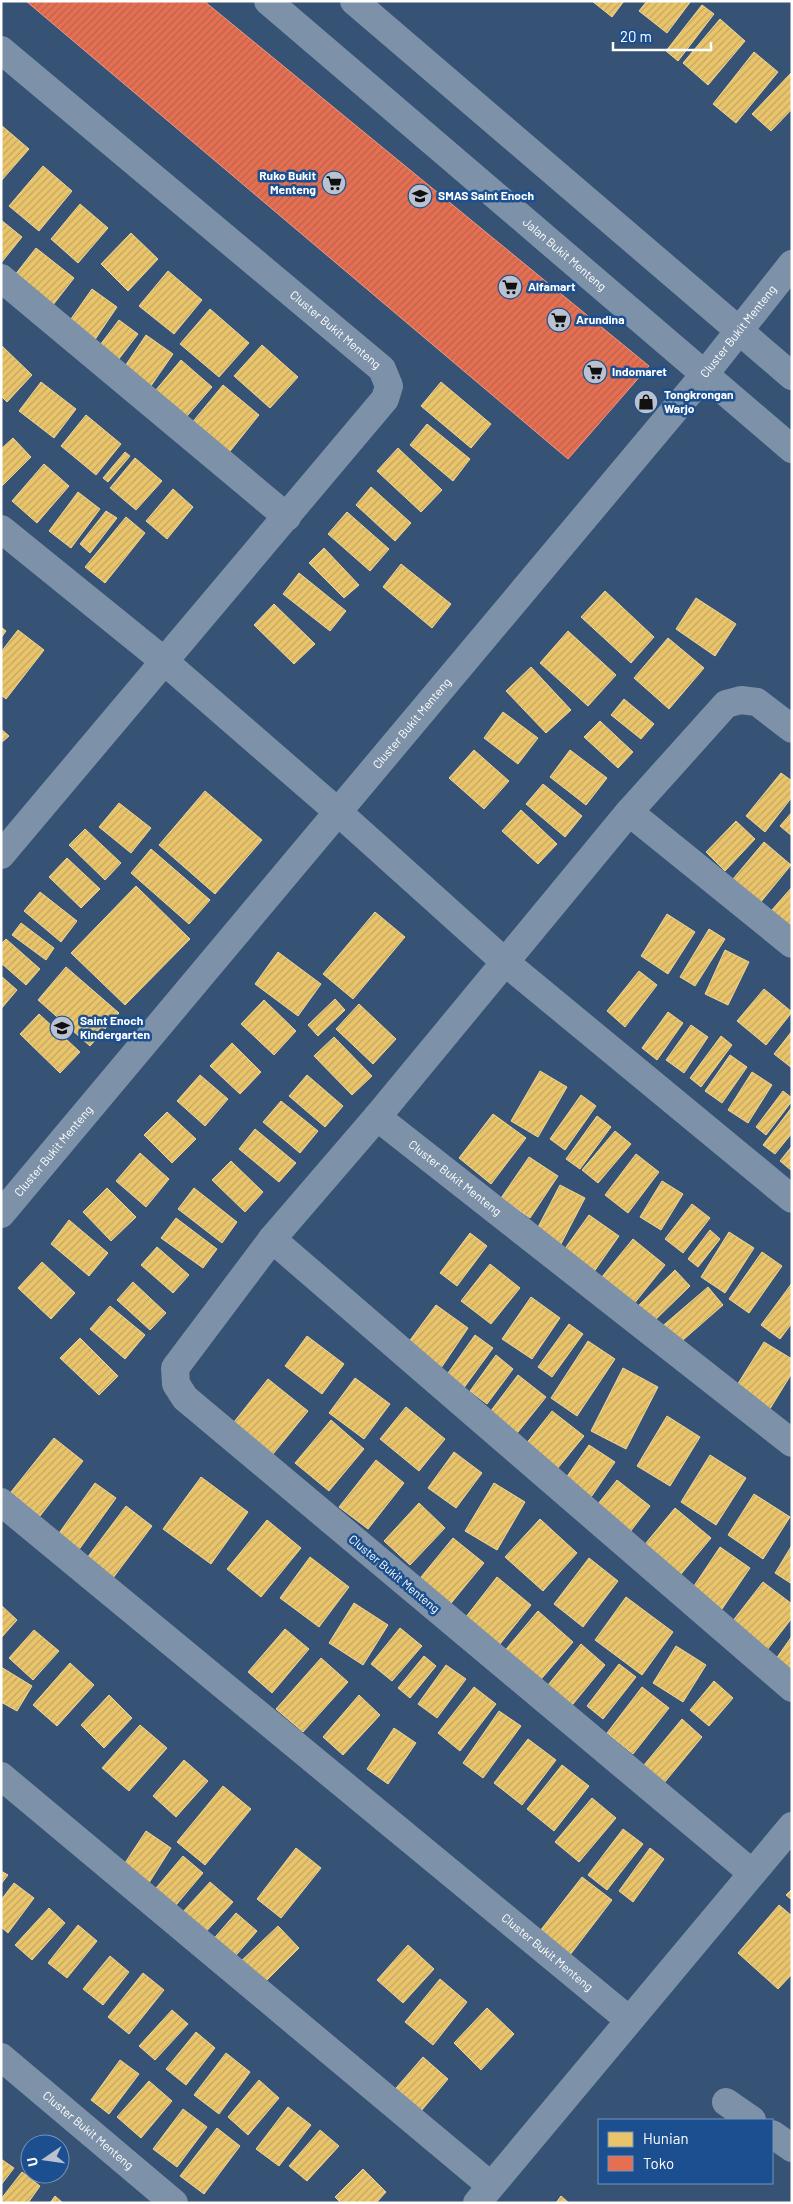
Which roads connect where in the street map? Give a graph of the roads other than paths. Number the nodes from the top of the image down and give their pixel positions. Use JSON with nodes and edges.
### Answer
{"nodes":[{"id":1,"x":268,"y":1,"type":"edge"},
{"id":2,"x":354,"y":1,"type":"edge"},
{"id":3,"x":1,"y":50,"type":"edge"},
{"id":4,"x":792,"y":264,"type":"edge"},
{"id":5,"x":1,"y":278,"type":"edge"},
{"id":6,"x":739,"y":331,"type":"junction"},
{"id":7,"x":704,"y":375,"type":"junction"},
{"id":8,"x":792,"y":376,"type":"edge"},
{"id":9,"x":792,"y":450,"type":"edge"},
{"id":10,"x":287,"y":517,"type":"junction"},
{"id":11,"x":1,"y":528,"type":"edge"},
{"id":12,"x":164,"y":661,"type":"junction"},
{"id":13,"x":792,"y":729,"type":"edge"},
{"id":14,"x":338,"y":812,"type":"junction"},
{"id":15,"x":629,"y":812,"type":"junction"},
{"id":16,"x":6,"y":840,"type":"edge"},
{"id":17,"x":792,"y":944,"type":"edge"},
{"id":18,"x":505,"y":962,"type":"junction"},
{"id":19,"x":377,"y":1117,"type":"junction"},
{"id":20,"x":792,"y":1199,"type":"edge"},
{"id":21,"x":1,"y":1214,"type":"edge"},
{"id":22,"x":272,"y":1239,"type":"junction"},
{"id":23,"x":792,"y":1443,"type":"edge"},
{"id":24,"x":1,"y":1502,"type":"edge"},
{"id":25,"x":792,"y":1688,"type":"edge"},
{"id":26,"x":1,"y":1776,"type":"edge"},
{"id":27,"x":792,"y":1826,"type":"edge"},
{"id":28,"x":752,"y":1873,"type":"junction"},
{"id":29,"x":629,"y":2020,"type":"junction"},
{"id":30,"x":1,"y":2057,"type":"edge"},
{"id":31,"x":726,"y":2102,"type":"dead end"},
{"id":32,"x":751,"y":2119,"type":"edge"},
{"id":33,"x":773,"y":2135,"type":"edge"},
{"id":34,"x":792,"y":2148,"type":"edge"},
{"id":35,"x":483,"y":2194,"type":"edge"},
{"id":36,"x":174,"y":2203,"type":"edge"}],
"edges":[{"from":1,"to":7,"type":"street","name":"Jalan Bukit Menteng"},
{"from":2,"to":6,"type":"street"},
{"from":3,"to":10,"type":"street","name":"Cluster Bukit Menteng"},
{"from":4,"to":6,"type":"street","name":"Cluster Bukit Menteng"},
{"from":5,"to":10,"type":"street"},
{"from":6,"to":7,"type":"street","name":"Cluster Bukit Menteng"},
{"from":6,"to":8,"type":"street"},
{"from":7,"to":9,"type":"street","name":"Jalan Bukit Menteng"},
{"from":7,"to":14,"type":"street","name":"Cluster Bukit Menteng"},
{"from":10,"to":12,"type":"street","name":"Cluster Bukit Menteng"},
{"from":11,"to":12,"type":"street"},
{"from":12,"to":14,"type":"street"},
{"from":12,"to":16,"type":"street","name":"Cluster Bukit Menteng"},
{"from":13,"to":15,"type":"street","name":"Cluster Bukit Menteng"},
{"from":14,"to":18,"type":"street"},
{"from":14,"to":21,"type":"street","name":"Cluster Bukit Menteng"},
{"from":15,"to":17,"type":"street"},
{"from":15,"to":18,"type":"street","name":"Cluster Bukit Menteng"},
{"from":18,"to":19,"type":"street","name":"Cluster Bukit Menteng"},
{"from":18,"to":20,"type":"street"},
{"from":19,"to":22,"type":"street","name":"Cluster Bukit Menteng"},
{"from":19,"to":23,"type":"street","name":"Cluster Bukit Menteng"},
{"from":22,"to":25,"type":"street"},
{"from":22,"to":28,"type":"street","name":"Cluster Bukit Menteng"},
{"from":24,"to":29,"type":"street","name":"Cluster Bukit Menteng"},
{"from":26,"to":35,"type":"street"},
{"from":27,"to":28,"type":"street"},
{"from":28,"to":29,"type":"street"},
{"from":29,"to":35,"type":"street"},
{"from":30,"to":36,"type":"street","name":"Cluster Bukit Menteng"},
{"from":31,"to":32,"type":"street"},
{"from":33,"to":34,"type":"street"}]}
